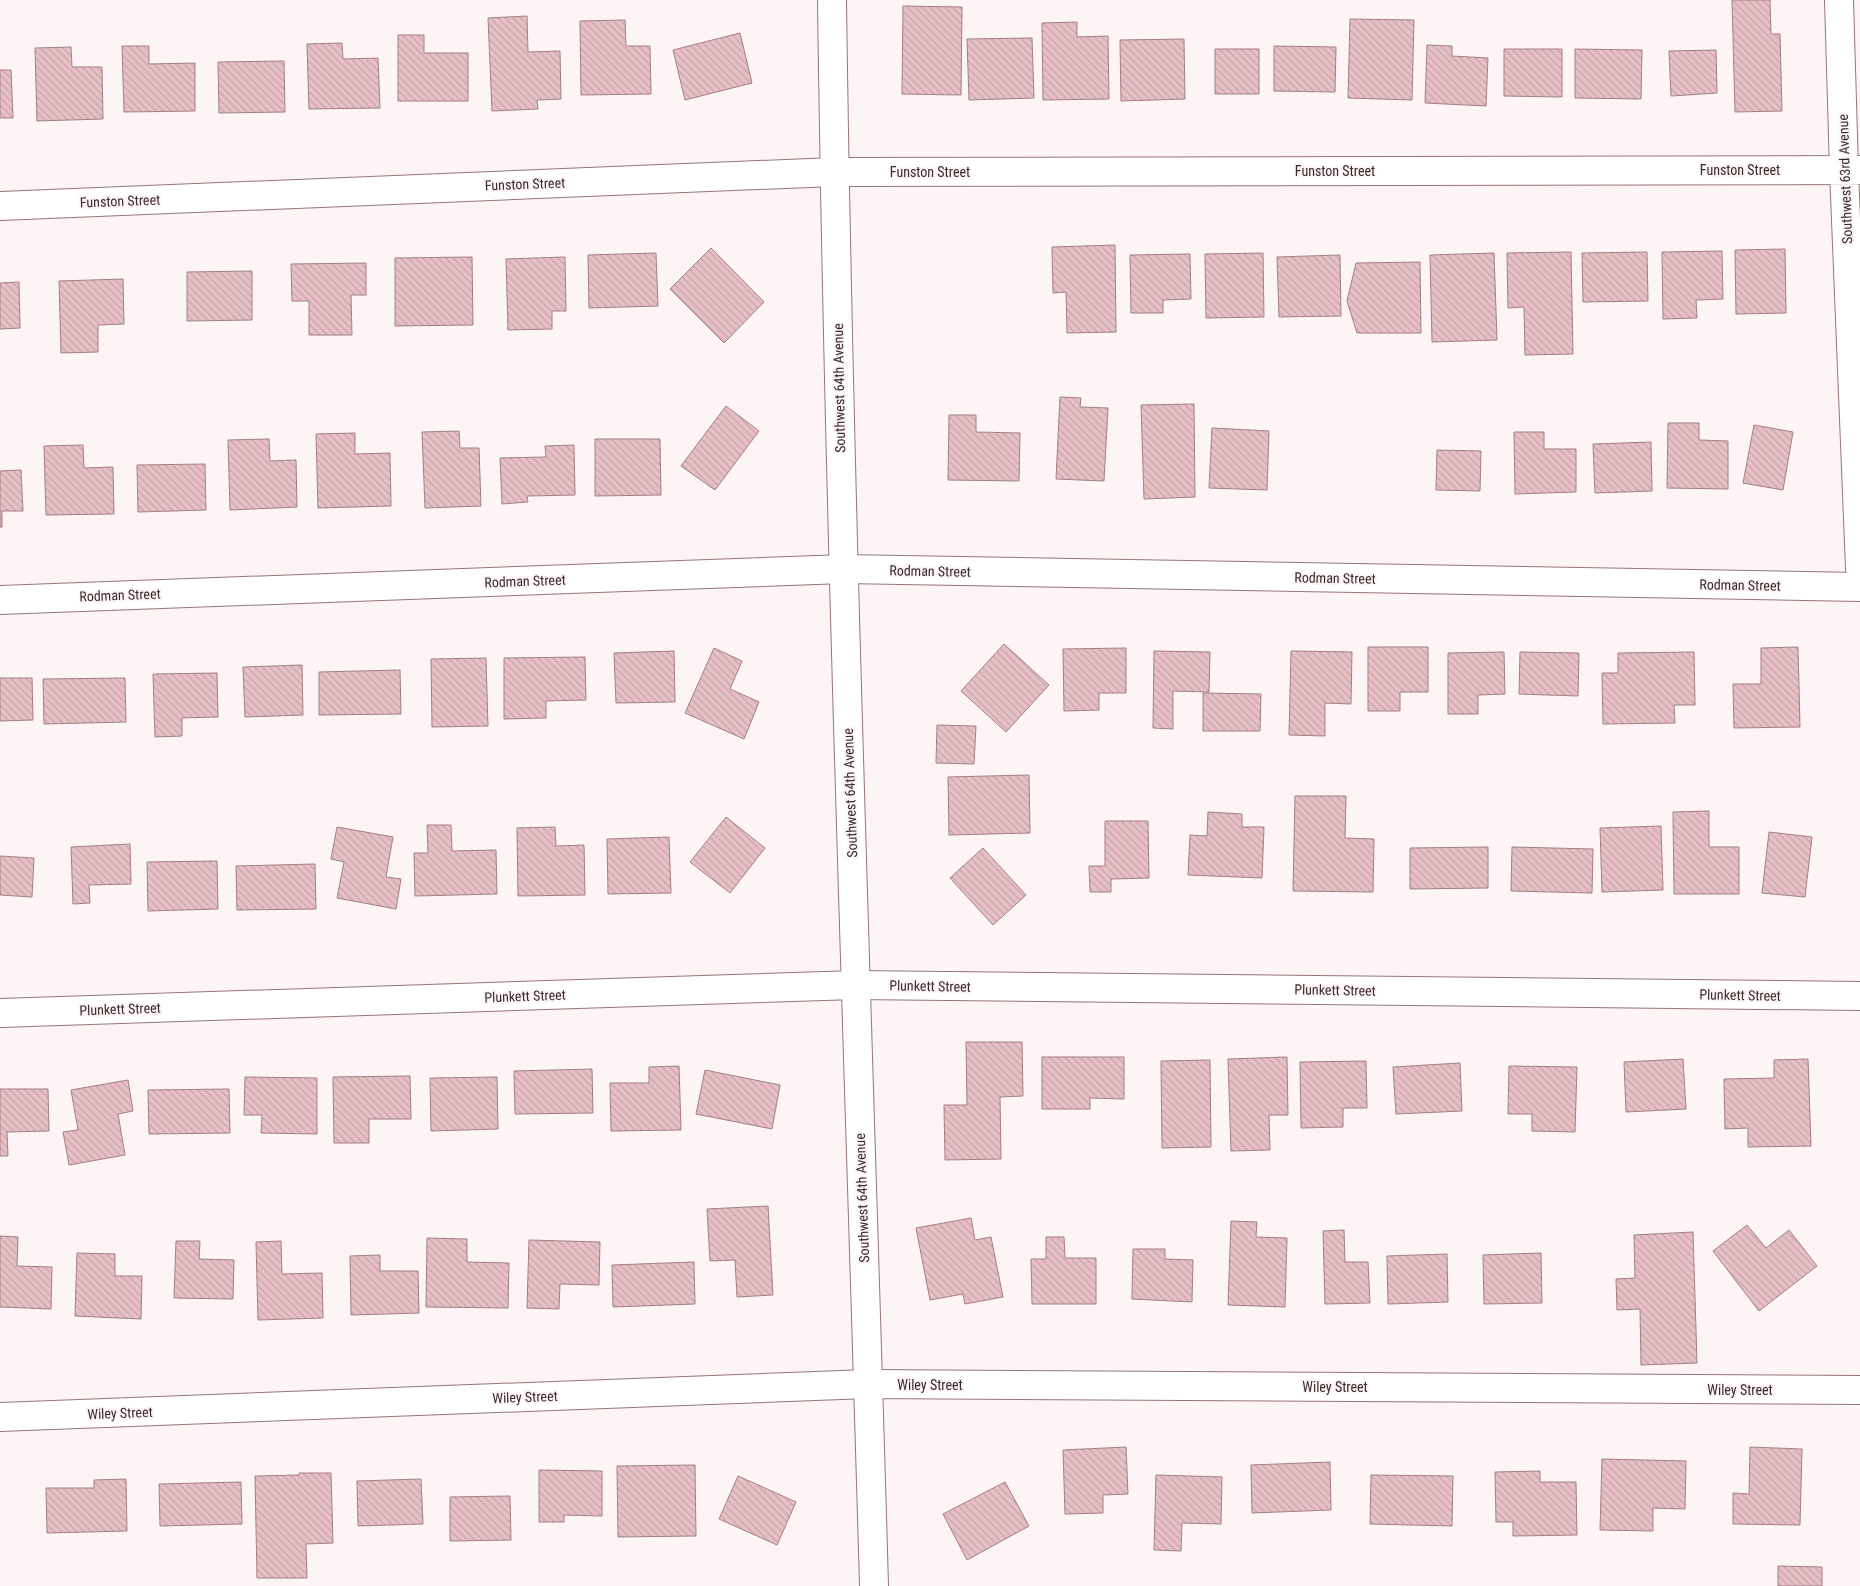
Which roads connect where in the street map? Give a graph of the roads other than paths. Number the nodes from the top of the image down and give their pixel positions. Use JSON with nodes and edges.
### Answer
{"nodes":[{"id":1,"x":832,"y":0,"type":"edge"},
{"id":2,"x":1840,"y":0,"type":"edge"},
{"id":3,"x":1852,"y":170,"type":"edge"},
{"id":4,"x":834,"y":172,"type":"junction"},
{"id":5,"x":0,"y":206,"type":"edge"},
{"id":6,"x":1860,"y":568,"type":"edge"},
{"id":7,"x":844,"y":569,"type":"junction"},
{"id":8,"x":1860,"y":587,"type":"edge"},
{"id":9,"x":0,"y":600,"type":"edge"},
{"id":10,"x":855,"y":985,"type":"junction"},
{"id":11,"x":1860,"y":996,"type":"edge"},
{"id":12,"x":0,"y":1012,"type":"edge"},
{"id":13,"x":868,"y":1384,"type":"junction"},
{"id":14,"x":1860,"y":1390,"type":"edge"},
{"id":15,"x":0,"y":1417,"type":"edge"},
{"id":16,"x":874,"y":1586,"type":"edge"}],
"edges":[{"from":1,"to":4,"type":"street","name":"Southwest 64th Avenue"},
{"from":2,"to":3,"type":"street","name":"Southwest 63rd Avenue"},
{"from":3,"to":4,"type":"street","name":"Funston Street"},
{"from":3,"to":6,"type":"street","name":"Southwest 63rd Avenue"},
{"from":4,"to":5,"type":"street","name":"Funston Street"},
{"from":4,"to":7,"type":"street","name":"Southwest 64th Avenue"},
{"from":7,"to":8,"type":"street","name":"Rodman Street"},
{"from":7,"to":9,"type":"street","name":"Rodman Street"},
{"from":7,"to":10,"type":"street","name":"Southwest 64th Avenue"},
{"from":10,"to":11,"type":"street","name":"Plunkett Street"},
{"from":10,"to":12,"type":"street","name":"Plunkett Street"},
{"from":10,"to":13,"type":"street","name":"Southwest 64th Avenue"},
{"from":13,"to":14,"type":"street","name":"Wiley Street"},
{"from":13,"to":15,"type":"street","name":"Wiley Street"},
{"from":13,"to":16,"type":"street","name":"Southwest 64th Avenue"}]}
